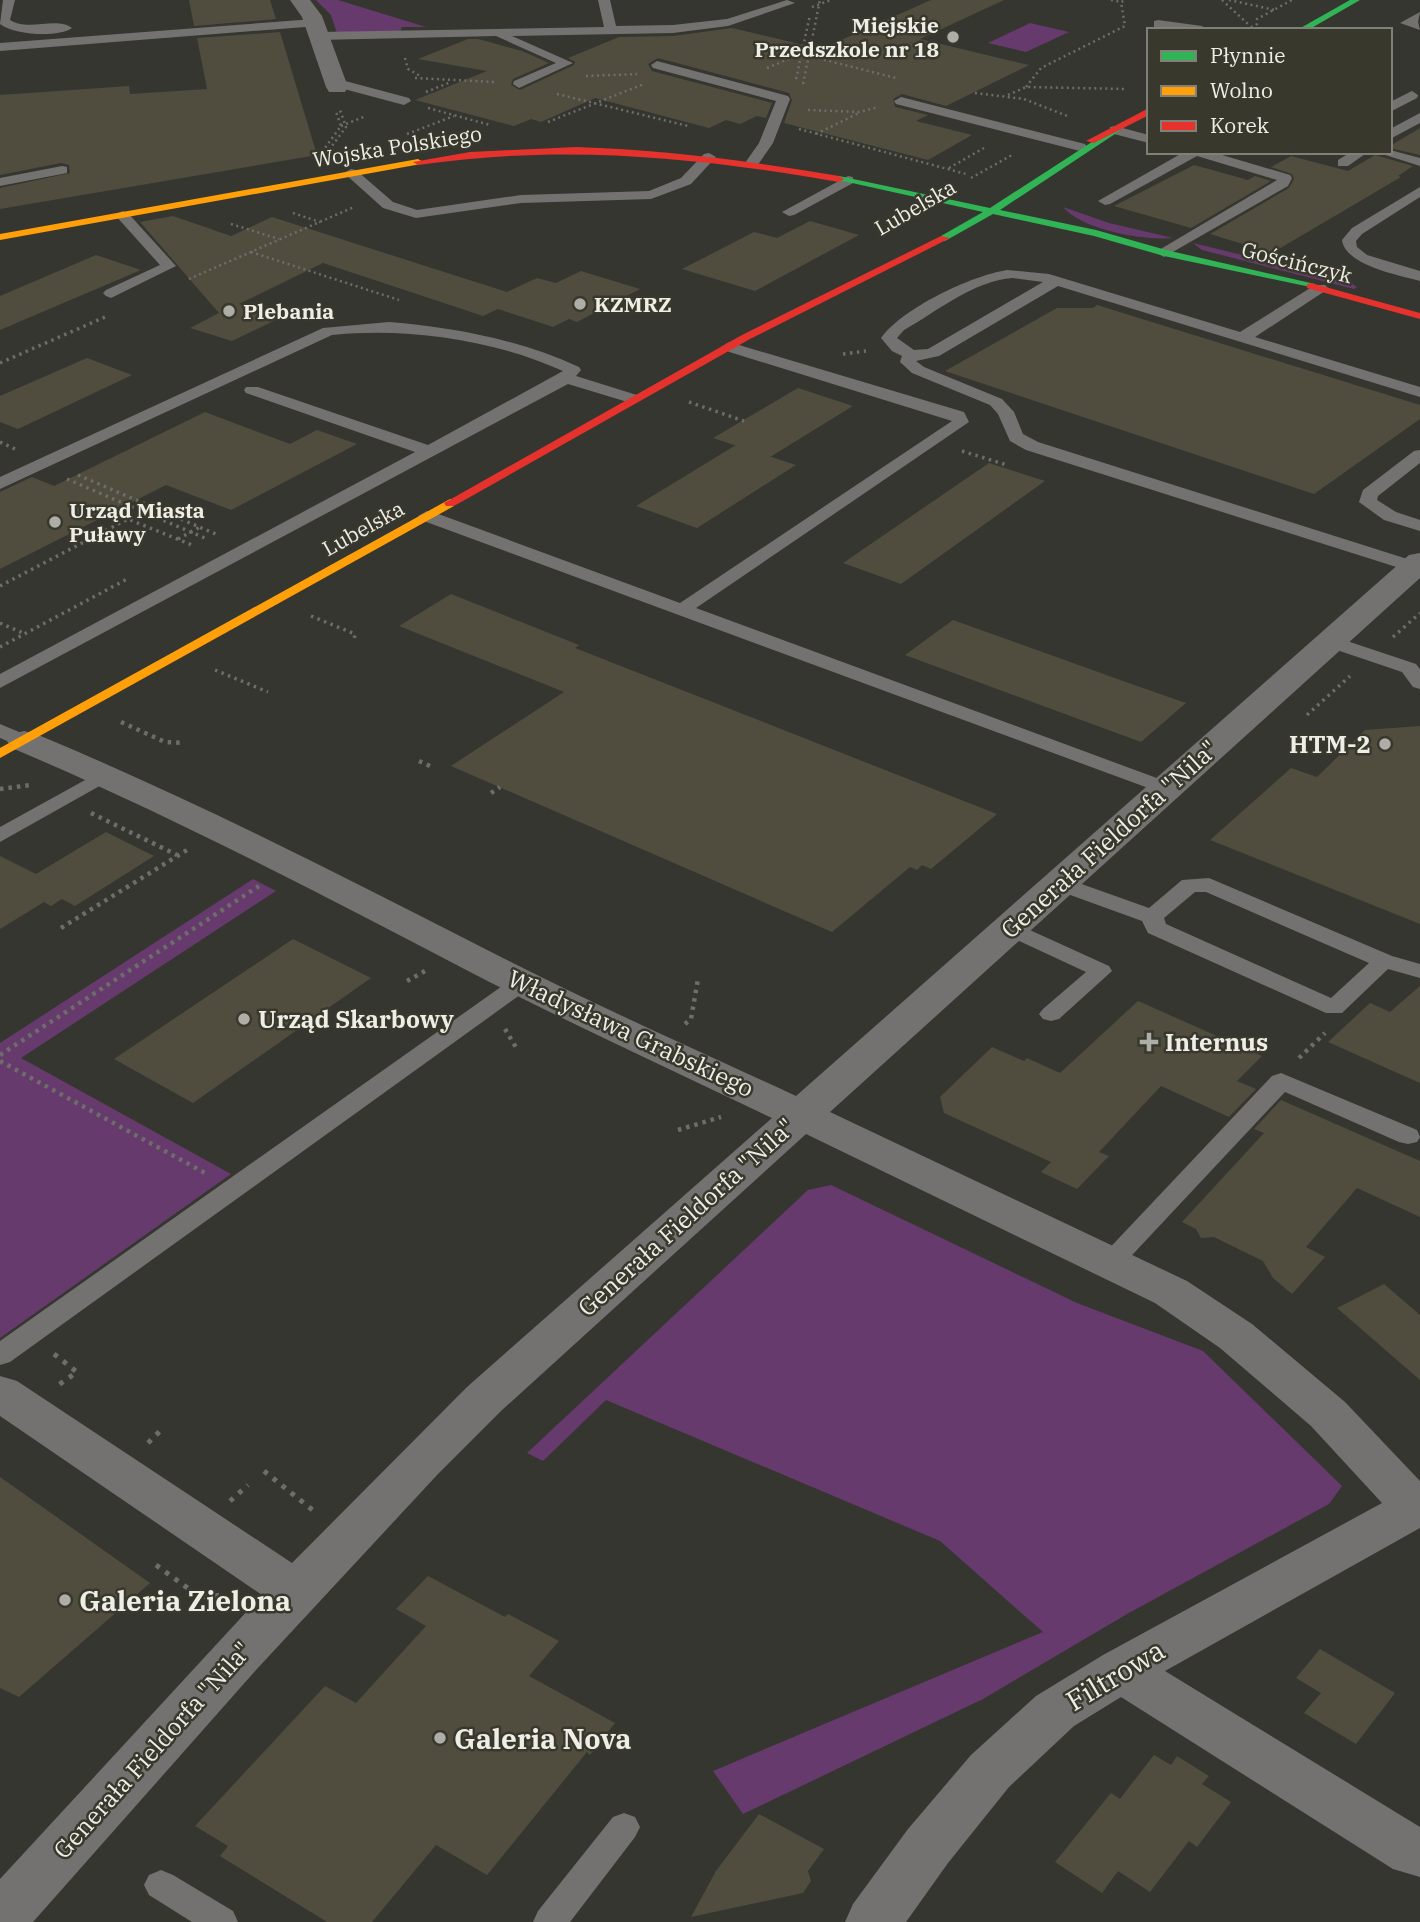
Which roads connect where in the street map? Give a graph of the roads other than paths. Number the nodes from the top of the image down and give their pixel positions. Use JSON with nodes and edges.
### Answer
{"nodes":[{"id":1,"x":9,"y":0,"type":"edge"},
{"id":2,"x":300,"y":0,"type":"edge"},
{"id":3,"x":604,"y":0,"type":"edge"},
{"id":4,"x":1356,"y":0,"type":"edge"},
{"id":5,"x":789,"y":3,"type":"dead end"},
{"id":6,"x":1420,"y":16,"type":"edge"},
{"id":7,"x":1158,"y":24,"type":"dead end"},
{"id":8,"x":1420,"y":26,"type":"edge"},
{"id":9,"x":1187,"y":28,"type":"edge"},
{"id":10,"x":1305,"y":28,"type":"edge"},
{"id":11,"x":316,"y":29,"type":"junction"},
{"id":12,"x":611,"y":30,"type":"junction"},
{"id":13,"x":493,"y":32,"type":"junction"},
{"id":14,"x":110,"y":38,"type":"junction"},
{"id":15,"x":0,"y":47,"type":"edge"},
{"id":16,"x":657,"y":65,"type":"dead end"},
{"id":17,"x":519,"y":84,"type":"dead end"},
{"id":18,"x":335,"y":85,"type":"joint"},
{"id":19,"x":1416,"y":92,"type":"edge"},
{"id":20,"x":404,"y":101,"type":"road end"},
{"id":21,"x":901,"y":101,"type":"road end"},
{"id":22,"x":1392,"y":107,"type":"edge"},
{"id":23,"x":1147,"y":112,"type":"edge"},
{"id":24,"x":1420,"y":117,"type":"edge"},
{"id":25,"x":1115,"y":130,"type":"junction"},
{"id":26,"x":1392,"y":134,"type":"edge"},
{"id":27,"x":1147,"y":138,"type":"edge"},
{"id":28,"x":1080,"y":147,"type":"junction"},
{"id":29,"x":1192,"y":154,"type":"edge"},
{"id":30,"x":1203,"y":154,"type":"edge"},
{"id":31,"x":1358,"y":154,"type":"edge"},
{"id":32,"x":1390,"y":154,"type":"edge"},
{"id":33,"x":709,"y":157,"type":"junction"},
{"id":34,"x":1420,"y":162,"type":"edge"},
{"id":35,"x":752,"y":163,"type":"junction"},
{"id":36,"x":1343,"y":163,"type":"dead end"},
{"id":37,"x":62,"y":170,"type":"dead end"},
{"id":38,"x":1057,"y":170,"type":"junction"},
{"id":39,"x":351,"y":173,"type":"junction"},
{"id":40,"x":1021,"y":174,"type":"dead end"},
{"id":41,"x":0,"y":181,"type":"edge"},
{"id":42,"x":844,"y":182,"type":"junction"},
{"id":43,"x":985,"y":191,"type":"dead end"},
{"id":44,"x":1420,"y":191,"type":"edge"},
{"id":45,"x":1105,"y":201,"type":"dead end"},
{"id":46,"x":961,"y":204,"type":"junction"},
{"id":47,"x":993,"y":210,"type":"junction"},
{"id":48,"x":789,"y":212,"type":"dead end"},
{"id":49,"x":940,"y":214,"type":"junction"},
{"id":50,"x":122,"y":215,"type":"junction"},
{"id":51,"x":1027,"y":218,"type":"joint"},
{"id":52,"x":971,"y":222,"type":"junction"},
{"id":53,"x":1096,"y":233,"type":"junction"},
{"id":54,"x":0,"y":237,"type":"edge"},
{"id":55,"x":1164,"y":253,"type":"junction"},
{"id":56,"x":868,"y":258,"type":"dead end"},
{"id":57,"x":1420,"y":276,"type":"edge"},
{"id":58,"x":1055,"y":281,"type":"junction"},
{"id":59,"x":1320,"y":288,"type":"junction"},
{"id":60,"x":111,"y":293,"type":"dead end"},
{"id":61,"x":1420,"y":316,"type":"edge"},
{"id":62,"x":746,"y":337,"type":"junction"},
{"id":63,"x":1242,"y":337,"type":"junction"},
{"id":64,"x":729,"y":347,"type":"junction"},
{"id":65,"x":910,"y":354,"type":"junction"},
{"id":66,"x":566,"y":378,"type":"junction"},
{"id":67,"x":252,"y":390,"type":"dead end"},
{"id":68,"x":1420,"y":392,"type":"edge"},
{"id":69,"x":634,"y":400,"type":"junction"},
{"id":70,"x":932,"y":441,"type":"joint"},
{"id":71,"x":428,"y":451,"type":"junction"},
{"id":72,"x":1420,"y":455,"type":"edge"},
{"id":73,"x":0,"y":484,"type":"edge"},
{"id":74,"x":427,"y":516,"type":"junction"},
{"id":75,"x":1417,"y":563,"type":"edge"},
{"id":76,"x":681,"y":610,"type":"junction"},
{"id":77,"x":1329,"y":641,"type":"junction"},
{"id":78,"x":1416,"y":669,"type":"edge"},
{"id":79,"x":0,"y":682,"type":"edge"},
{"id":80,"x":8,"y":742,"type":"edge"},
{"id":81,"x":105,"y":775,"type":"junction"},
{"id":82,"x":1166,"y":788,"type":"junction"},
{"id":83,"x":0,"y":836,"type":"edge"},
{"id":84,"x":1059,"y":883,"type":"junction"},
{"id":85,"x":1152,"y":917,"type":"junction"},
{"id":86,"x":1010,"y":928,"type":"junction"},
{"id":87,"x":1384,"y":961,"type":"junction"},
{"id":88,"x":1420,"y":971,"type":"edge"},
{"id":89,"x":523,"y":982,"type":"junction"},
{"id":90,"x":1051,"y":1014,"type":"dead end"},
{"id":91,"x":800,"y":1114,"type":"junction"},
{"id":92,"x":1408,"y":1136,"type":"dead end"},
{"id":93,"x":1111,"y":1262,"type":"junction"},
{"id":94,"x":0,"y":1355,"type":"edge"},
{"id":95,"x":0,"y":1393,"type":"edge"},
{"id":96,"x":1418,"y":1506,"type":"edge"},
{"id":97,"x":294,"y":1591,"type":"junction"},
{"id":98,"x":1121,"y":1670,"type":"junction"},
{"id":99,"x":624,"y":1827,"type":"dead end"},
{"id":100,"x":1420,"y":1853,"type":"edge"},
{"id":101,"x":161,"y":1885,"type":"dead end"},
{"id":102,"x":0,"y":1919,"type":"edge"},
{"id":103,"x":222,"y":1922,"type":"edge"},
{"id":104,"x":550,"y":1922,"type":"edge"},
{"id":105,"x":873,"y":1922,"type":"edge"}],
"edges":[{"from":1,"to":14,"type":"lane"},
{"from":2,"to":11,"type":"street"},
{"from":3,"to":12,"type":"lane"},
{"from":4,"to":10,"type":"main road"},
{"from":5,"to":12,"type":"lane"},
{"from":6,"to":8,"type":"lane"},
{"from":7,"to":9,"type":"lane"},
{"from":11,"to":13,"type":"lane"},
{"from":11,"to":14,"type":"lane"},
{"from":11,"to":18,"type":"street"},
{"from":12,"to":13,"type":"lane"},
{"from":13,"to":17,"type":"lane"},
{"from":14,"to":15,"type":"lane"},
{"from":16,"to":35,"type":"lane"},
{"from":18,"to":20,"type":"lane"},
{"from":19,"to":22,"type":"lane"},
{"from":21,"to":28,"type":"lane"},
{"from":23,"to":25,"type":"main road","name":"Lubelska"},
{"from":24,"to":26,"type":"lane"},
{"from":25,"to":27,"type":"lane"},
{"from":25,"to":28,"type":"main road","name":"Lubelska"},
{"from":25,"to":38,"type":"main road","name":"Lubelska"},
{"from":28,"to":40,"type":"main road","name":"Lubelska"},
{"from":29,"to":45,"type":"lane"},
{"from":30,"to":55,"type":"lane"},
{"from":31,"to":36,"type":"lane"},
{"from":32,"to":34,"type":"lane"},
{"from":33,"to":35,"type":"main road","name":"Wojska Polskiego"},
{"from":33,"to":39,"type":"main road","name":"Wojska Polskiego"},
{"from":33,"to":39,"type":"lane"},
{"from":35,"to":42,"type":"main road","name":"Wojska Polskiego"},
{"from":37,"to":41,"type":"lane"},
{"from":38,"to":47,"type":"main road","name":"Lubelska"},
{"from":38,"to":53,"type":"main road","name":"Gościńczyk"},
{"from":39,"to":50,"type":"main road","name":"Wojska Polskiego"},
{"from":42,"to":46,"type":"main road","name":"Wojska Polskiego"},
{"from":42,"to":48,"type":"lane"},
{"from":42,"to":49,"type":"main road","name":"Wojska Polskiego"},
{"from":43,"to":46,"type":"main road","name":"Lubelska"},
{"from":44,"to":57,"type":"lane"},
{"from":46,"to":47,"type":"main road","name":"Wojska Polskiego"},
{"from":46,"to":49,"type":"main road","name":"Lubelska"},
{"from":47,"to":51,"type":"main road","name":"Wojska Polskiego"},
{"from":47,"to":52,"type":"main road","name":"Lubelska"},
{"from":49,"to":52,"type":"main road","name":"Wojska Polskiego"},
{"from":50,"to":54,"type":"main road","name":"Wojska Polskiego"},
{"from":50,"to":60,"type":"lane"},
{"from":51,"to":53,"type":"main road","name":"Gościńczyk"},
{"from":52,"to":55,"type":"main road","name":"Gościńczyk"},
{"from":52,"to":62,"type":"main road","name":"Lubelska"},
{"from":53,"to":55,"type":"main road","name":"Gościńczyk"},
{"from":55,"to":59,"type":"main road","name":"Gościńczyk"},
{"from":56,"to":62,"type":"main road","name":"Lubelska"},
{"from":58,"to":63,"type":"lane"},
{"from":58,"to":65,"type":"lane"},
{"from":58,"to":65,"type":"lane"},
{"from":59,"to":61,"type":"main road","name":"Gościńczyk"},
{"from":59,"to":63,"type":"lane"},
{"from":62,"to":64,"type":"main road","name":"Lubelska"},
{"from":63,"to":68,"type":"lane"},
{"from":64,"to":69,"type":"main road","name":"Lubelska"},
{"from":64,"to":70,"type":"lane"},
{"from":65,"to":75,"type":"lane"},
{"from":66,"to":69,"type":"lane"},
{"from":66,"to":71,"type":"lane"},
{"from":66,"to":73,"type":"lane"},
{"from":67,"to":71,"type":"lane"},
{"from":69,"to":74,"type":"main road","name":"Lubelska"},
{"from":70,"to":76,"type":"lane"},
{"from":71,"to":79,"type":"lane"},
{"from":72,"to":75,"type":"lane"},
{"from":74,"to":76,"type":"lane"},
{"from":74,"to":80,"type":"main road","name":"Lubelska"},
{"from":75,"to":77,"type":"street","name":"Generała Fieldorfa \"Nila\""},
{"from":76,"to":82,"type":"lane"},
{"from":77,"to":78,"type":"lane"},
{"from":77,"to":82,"type":"street","name":"Generała Fieldorfa \"Nila\""},
{"from":80,"to":81,"type":"street","name":"Władysława Grabskiego"},
{"from":81,"to":83,"type":"lane"},
{"from":81,"to":89,"type":"street","name":"Władysława Grabskiego"},
{"from":82,"to":84,"type":"street","name":"Generała Fieldorfa \"Nila\""},
{"from":84,"to":85,"type":"lane"},
{"from":84,"to":86,"type":"street","name":"Generała Fieldorfa \"Nila\""},
{"from":85,"to":87,"type":"lane"},
{"from":85,"to":87,"type":"lane"},
{"from":86,"to":90,"type":"lane"},
{"from":86,"to":91,"type":"street","name":"Generała Fieldorfa \"Nila\""},
{"from":87,"to":88,"type":"lane"},
{"from":89,"to":91,"type":"street","name":"Władysława Grabskiego"},
{"from":89,"to":94,"type":"lane"},
{"from":91,"to":93,"type":"street","name":"Władysława Grabskiego"},
{"from":91,"to":97,"type":"street","name":"Generała Fieldorfa \"Nila\""},
{"from":92,"to":93,"type":"lane"},
{"from":93,"to":96,"type":"street","name":"Władysława Grabskiego"},
{"from":95,"to":97,"type":"street"},
{"from":96,"to":98,"type":"street","name":"Filtrowa"},
{"from":97,"to":102,"type":"street","name":"Generała Fieldorfa \"Nila\""},
{"from":98,"to":100,"type":"street"},
{"from":98,"to":105,"type":"street","name":"Filtrowa"},
{"from":99,"to":104,"type":"lane"},
{"from":101,"to":103,"type":"lane"}]}
